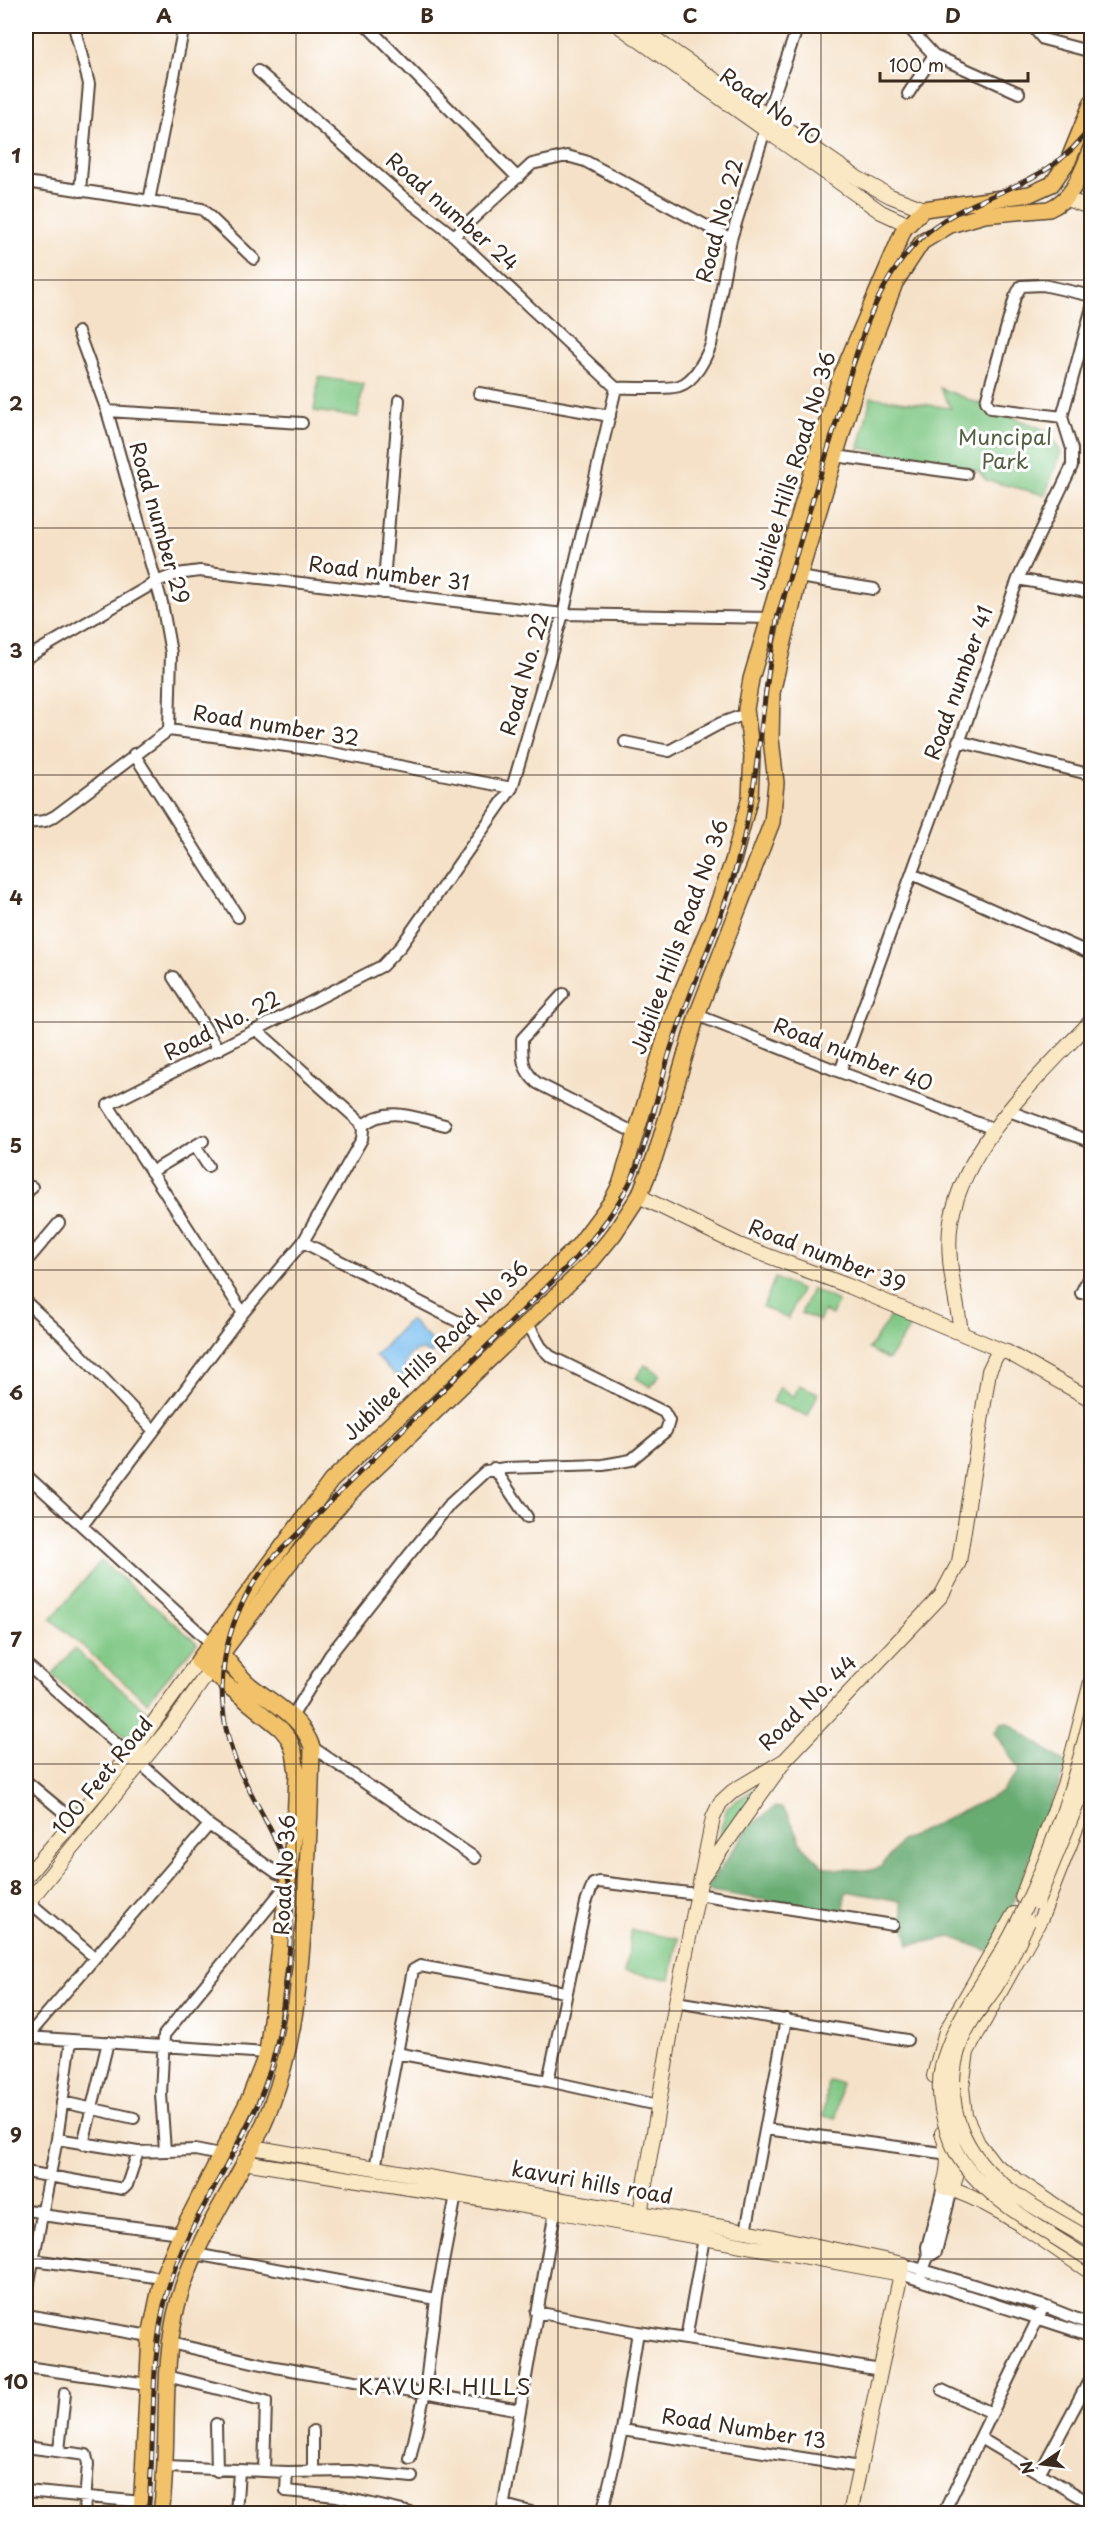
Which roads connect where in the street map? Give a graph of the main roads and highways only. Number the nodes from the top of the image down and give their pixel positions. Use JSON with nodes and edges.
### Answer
{"nodes":[{"id":1,"x":619,"y":26,"type":"edge"},
{"id":2,"x":639,"y":26,"type":"edge"},
{"id":3,"x":1092,"y":102,"type":"edge"},
{"id":4,"x":766,"y":121,"type":"junction"},
{"id":5,"x":1092,"y":148,"type":"edge"},
{"id":6,"x":890,"y":196,"type":"junction"},
{"id":7,"x":1066,"y":199,"type":"junction"},
{"id":8,"x":1092,"y":208,"type":"edge"},
{"id":9,"x":924,"y":209,"type":"junction"},
{"id":10,"x":881,"y":212,"type":"junction"},
{"id":11,"x":903,"y":223,"type":"junction"},
{"id":12,"x":806,"y":491,"type":"junction"},
{"id":13,"x":824,"y":497,"type":"junction"},
{"id":14,"x":1092,"y":1020,"type":"edge"},
{"id":15,"x":642,"y":1114,"type":"junction"},
{"id":16,"x":665,"y":1123,"type":"junction"},
{"id":17,"x":639,"y":1196,"type":"junction"},
{"id":18,"x":961,"y":1331,"type":"junction"},
{"id":19,"x":1003,"y":1351,"type":"junction"},
{"id":20,"x":1092,"y":1400,"type":"edge"},
{"id":21,"x":216,"y":1648,"type":"junction"},
{"id":22,"x":203,"y":1666,"type":"junction"},
{"id":23,"x":1092,"y":1678,"type":"edge"},
{"id":24,"x":1092,"y":1712,"type":"edge"},
{"id":25,"x":1092,"y":1755,"type":"edge"},
{"id":26,"x":134,"y":1759,"type":"junction"},
{"id":27,"x":785,"y":1760,"type":"junction"},
{"id":28,"x":1092,"y":1788,"type":"edge"},
{"id":29,"x":26,"y":1877,"type":"edge"},
{"id":30,"x":701,"y":1879,"type":"junction"},
{"id":31,"x":27,"y":1903,"type":"edge"},
{"id":32,"x":276,"y":1996,"type":"junction"},
{"id":33,"x":297,"y":2001,"type":"junction"},
{"id":34,"x":970,"y":2127,"type":"junction"},
{"id":35,"x":252,"y":2146,"type":"junction"},
{"id":36,"x":283,"y":2160,"type":"junction"},
{"id":37,"x":243,"y":2162,"type":"junction"},
{"id":38,"x":947,"y":2188,"type":"junction"},
{"id":39,"x":639,"y":2219,"type":"junction"},
{"id":40,"x":1092,"y":2230,"type":"edge"},
{"id":41,"x":1092,"y":2241,"type":"edge"},
{"id":42,"x":1092,"y":2261,"type":"edge"},
{"id":43,"x":902,"y":2269,"type":"junction"},
{"id":44,"x":1092,"y":2273,"type":"edge"},
{"id":45,"x":141,"y":2508,"type":"edge"},
{"id":46,"x":161,"y":2514,"type":"edge"},
{"id":47,"x":850,"y":2514,"type":"edge"}],
"edges":[{"from":1,"to":4,"type":"main road","name":"Road No 10"},
{"from":2,"to":4,"type":"main road"},
{"from":3,"to":9,"type":"main road"},
{"from":4,"to":6,"type":"main road"},
{"from":4,"to":10,"type":"main road","name":"Road No 10"},
{"from":5,"to":7,"type":"main road"},
{"from":6,"to":9,"type":"main road"},
{"from":6,"to":10,"type":"main road"},
{"from":7,"to":8,"type":"main road"},
{"from":7,"to":13,"type":"main road","name":"Jubilee Hills Road No 36"},
{"from":9,"to":11,"type":"main road","name":"Jubilee Hills Road No 36"},
{"from":10,"to":11,"type":"main road","name":"Road No 10"},
{"from":11,"to":12,"type":"main road","name":"Jubilee Hills Road No 36"},
{"from":12,"to":13,"type":"main road"},
{"from":12,"to":15,"type":"main road","name":"Jubilee Hills Road No 36"},
{"from":13,"to":16,"type":"main road","name":"Jubilee Hills Road No 36"},
{"from":14,"to":18,"type":"main road"},
{"from":15,"to":16,"type":"main road"},
{"from":15,"to":21,"type":"main road","name":"Jubilee Hills Road No 36"},
{"from":16,"to":17,"type":"main road","name":"Jubilee Hills Road No 36"},
{"from":17,"to":18,"type":"main road","name":"Road number 39"},
{"from":17,"to":21,"type":"main road","name":"Jubilee Hills Road No 36"},
{"from":18,"to":19,"type":"main road","name":"Road number 39"},
{"from":19,"to":20,"type":"main road"},
{"from":19,"to":27,"type":"main road","name":"Road No. 44"},
{"from":21,"to":22,"type":"main road","name":"Jubilee Hills Road No 36"},
{"from":21,"to":33,"type":"main road","name":"Road No 36"},
{"from":22,"to":26,"type":"main road","name":"100 Feet Road"},
{"from":22,"to":32,"type":"main road","name":"Road No 36"},
{"from":23,"to":38,"type":"main road"},
{"from":24,"to":42,"type":"main road","bridge":true},
{"from":25,"to":41,"type":"main road","bridge":true},
{"from":26,"to":29,"type":"main road","name":"100 Feet Road"},
{"from":26,"to":31,"type":"main road","name":"100 Feet Road"},
{"from":27,"to":30,"type":"main road"},
{"from":27,"to":30,"type":"main road","name":"Road No. 44"},
{"from":28,"to":34,"type":"main road"},
{"from":30,"to":39,"type":"main road","name":"Road No. 44"},
{"from":32,"to":33,"type":"main road"},
{"from":32,"to":45,"type":"main road","name":"Road No 36"},
{"from":33,"to":35,"type":"main road","name":"Road No 36"},
{"from":34,"to":38,"type":"main road"},
{"from":34,"to":40,"type":"main road"},
{"from":35,"to":36,"type":"main road","name":"kavuri hills road"},
{"from":35,"to":37,"type":"main road","name":"Road No 36"},
{"from":36,"to":37,"type":"main road","name":"kavuri hills road"},
{"from":36,"to":39,"type":"main road","name":"kavuri hills road"},
{"from":36,"to":39,"type":"main road","name":"kavuri hills road"},
{"from":37,"to":46,"type":"main road","name":"Road No 36"},
{"from":38,"to":44,"type":"main road"},
{"from":39,"to":43,"type":"main road","name":"kavuri hills road"},
{"from":39,"to":43,"type":"main road","name":"kavuri hills road"},
{"from":43,"to":47,"type":"main road"}]}
